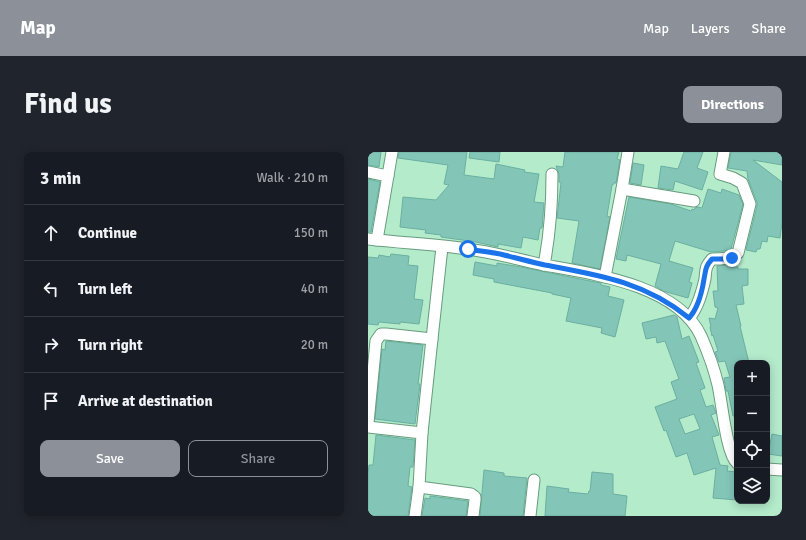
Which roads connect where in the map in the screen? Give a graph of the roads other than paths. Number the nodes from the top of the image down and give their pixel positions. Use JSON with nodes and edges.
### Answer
{"nodes":[{"id":1,"x":392,"y":152,"type":"edge"},
{"id":2,"x":628,"y":152,"type":"edge"},
{"id":3,"x":724,"y":152,"type":"edge"},
{"id":4,"x":368,"y":172,"type":"edge"},
{"id":5,"x":552,"y":174,"type":"dead end"},
{"id":6,"x":388,"y":176,"type":"junction"},
{"id":7,"x":622,"y":189,"type":"junction"},
{"id":8,"x":694,"y":201,"type":"dead end"},
{"id":9,"x":372,"y":240,"type":"edge"},
{"id":10,"x":442,"y":246,"type":"junction"},
{"id":11,"x":544,"y":265,"type":"junction"},
{"id":12,"x":605,"y":277,"type":"junction"},
{"id":13,"x":689,"y":318,"type":"junction"},
{"id":14,"x":432,"y":339,"type":"junction"},
{"id":15,"x":368,"y":423,"type":"edge"},
{"id":16,"x":368,"y":427,"type":"edge"},
{"id":17,"x":422,"y":433,"type":"junction"},
{"id":18,"x":734,"y":460,"type":"edge"},
{"id":19,"x":770,"y":469,"type":"edge"},
{"id":20,"x":782,"y":470,"type":"edge"},
{"id":21,"x":534,"y":480,"type":"dead end"},
{"id":22,"x":418,"y":487,"type":"junction"},
{"id":23,"x":415,"y":516,"type":"edge"},
{"id":24,"x":473,"y":516,"type":"edge"},
{"id":25,"x":530,"y":516,"type":"edge"}],
"edges":[{"from":1,"to":6,"type":"street"},
{"from":2,"to":7,"type":"street"},
{"from":3,"to":13,"type":"street"},
{"from":4,"to":6,"type":"street"},
{"from":5,"to":11,"type":"street"},
{"from":6,"to":9,"type":"street"},
{"from":7,"to":8,"type":"street"},
{"from":7,"to":12,"type":"street"},
{"from":9,"to":10,"type":"street"},
{"from":10,"to":11,"type":"street"},
{"from":10,"to":14,"type":"street"},
{"from":11,"to":12,"type":"street"},
{"from":12,"to":13,"type":"street"},
{"from":13,"to":18,"type":"street"},
{"from":14,"to":15,"type":"street"},
{"from":14,"to":17,"type":"street"},
{"from":16,"to":17,"type":"street"},
{"from":17,"to":22,"type":"street"},
{"from":19,"to":20,"type":"street"},
{"from":21,"to":25,"type":"street"},
{"from":22,"to":23,"type":"street"},
{"from":22,"to":24,"type":"street"}]}
